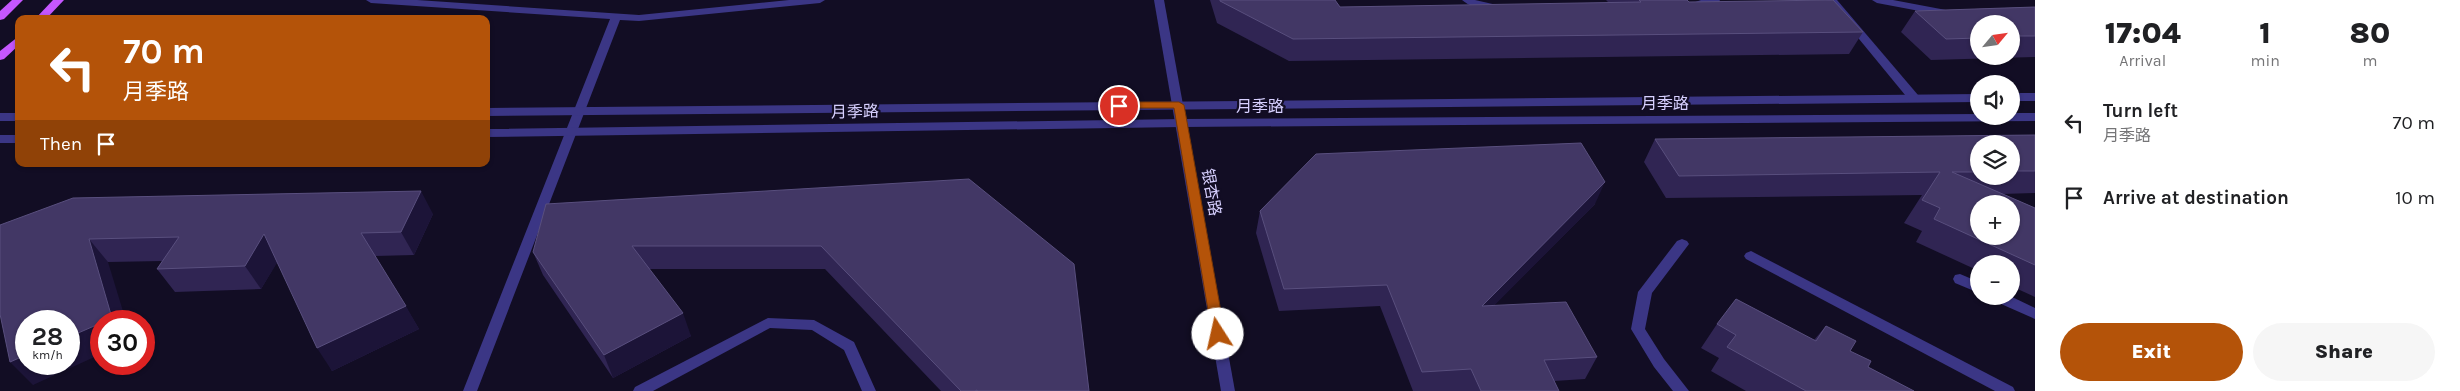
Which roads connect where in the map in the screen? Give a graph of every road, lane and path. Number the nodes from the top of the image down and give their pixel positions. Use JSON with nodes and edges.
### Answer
{"nodes":[{"id":1,"x":18,"y":0,"type":"edge"},
{"id":2,"x":59,"y":0,"type":"edge"},
{"id":3,"x":371,"y":0,"type":"edge"},
{"id":4,"x":820,"y":0,"type":"edge"},
{"id":5,"x":1159,"y":0,"type":"edge"},
{"id":6,"x":1467,"y":0,"type":"edge"},
{"id":7,"x":1715,"y":0,"type":"edge"},
{"id":8,"x":1832,"y":0,"type":"edge"},
{"id":9,"x":1877,"y":0,"type":"edge"},
{"id":10,"x":403,"y":1,"type":"edge"},
{"id":11,"x":1679,"y":7,"type":"edge"},
{"id":12,"x":1506,"y":8,"type":"edge"},
{"id":13,"x":44,"y":15,"type":"edge"},
{"id":14,"x":616,"y":16,"type":"junction"},
{"id":15,"x":1960,"y":16,"type":"edge"},
{"id":16,"x":0,"y":17,"type":"edge"},
{"id":17,"x":15,"y":43,"type":"edge"},
{"id":18,"x":0,"y":57,"type":"edge"},
{"id":19,"x":2020,"y":97,"type":"edge"},
{"id":20,"x":2035,"y":97,"type":"edge"},
{"id":21,"x":1914,"y":98,"type":"junction"},
{"id":22,"x":1970,"y":98,"type":"edge"},
{"id":23,"x":1179,"y":105,"type":"junction"},
{"id":24,"x":580,"y":111,"type":"junction"},
{"id":25,"x":490,"y":112,"type":"edge"},
{"id":26,"x":0,"y":117,"type":"edge"},
{"id":27,"x":15,"y":117,"type":"edge"},
{"id":28,"x":2035,"y":117,"type":"edge"},
{"id":29,"x":1182,"y":123,"type":"junction"},
{"id":30,"x":572,"y":131,"type":"junction"},
{"id":31,"x":490,"y":133,"type":"edge"},
{"id":32,"x":0,"y":139,"type":"edge"},
{"id":33,"x":15,"y":139,"type":"edge"},
{"id":34,"x":1682,"y":244,"type":"dead end"},
{"id":35,"x":1751,"y":256,"type":"dead end"},
{"id":36,"x":1960,"y":279,"type":"dead end"},
{"id":37,"x":1970,"y":284,"type":"edge"},
{"id":38,"x":2016,"y":305,"type":"edge"},
{"id":39,"x":2035,"y":314,"type":"edge"},
{"id":40,"x":470,"y":391,"type":"edge"},
{"id":41,"x":640,"y":391,"type":"edge"},
{"id":42,"x":869,"y":391,"type":"edge"},
{"id":43,"x":1228,"y":391,"type":"edge"},
{"id":44,"x":1682,"y":391,"type":"edge"},
{"id":45,"x":2008,"y":391,"type":"edge"}],
"edges":[{"from":1,"to":16,"type":"main road"},
{"from":2,"to":13,"type":"main road"},
{"from":3,"to":10,"type":"street"},
{"from":4,"to":14,"type":"street"},
{"from":5,"to":23,"type":"street","name":"银杏路"},
{"from":6,"to":12,"type":"street"},
{"from":7,"to":11,"type":"street"},
{"from":8,"to":21,"type":"street"},
{"from":9,"to":15,"type":"street"},
{"from":10,"to":14,"type":"street"},
{"from":14,"to":24,"type":"street"},
{"from":17,"to":18,"type":"main road"},
{"from":19,"to":20,"type":"street"},
{"from":21,"to":22,"type":"street","name":"月季路"},
{"from":21,"to":23,"type":"street","name":"月季路"},
{"from":23,"to":24,"type":"street","name":"月季路"},
{"from":23,"to":29,"type":"street","name":"银杏路"},
{"from":24,"to":25,"type":"street","name":"月季路"},
{"from":24,"to":30,"type":"street"},
{"from":26,"to":27,"type":"street"},
{"from":28,"to":29,"type":"street","name":"月季路"},
{"from":29,"to":30,"type":"street","name":"月季路"},
{"from":29,"to":43,"type":"street","name":"银杏路"},
{"from":30,"to":31,"type":"street","name":"月季路"},
{"from":30,"to":40,"type":"street"},
{"from":32,"to":33,"type":"street"},
{"from":34,"to":44,"type":"street"},
{"from":35,"to":45,"type":"street"},
{"from":36,"to":37,"type":"street"},
{"from":38,"to":39,"type":"street"},
{"from":41,"to":42,"type":"street"}]}
